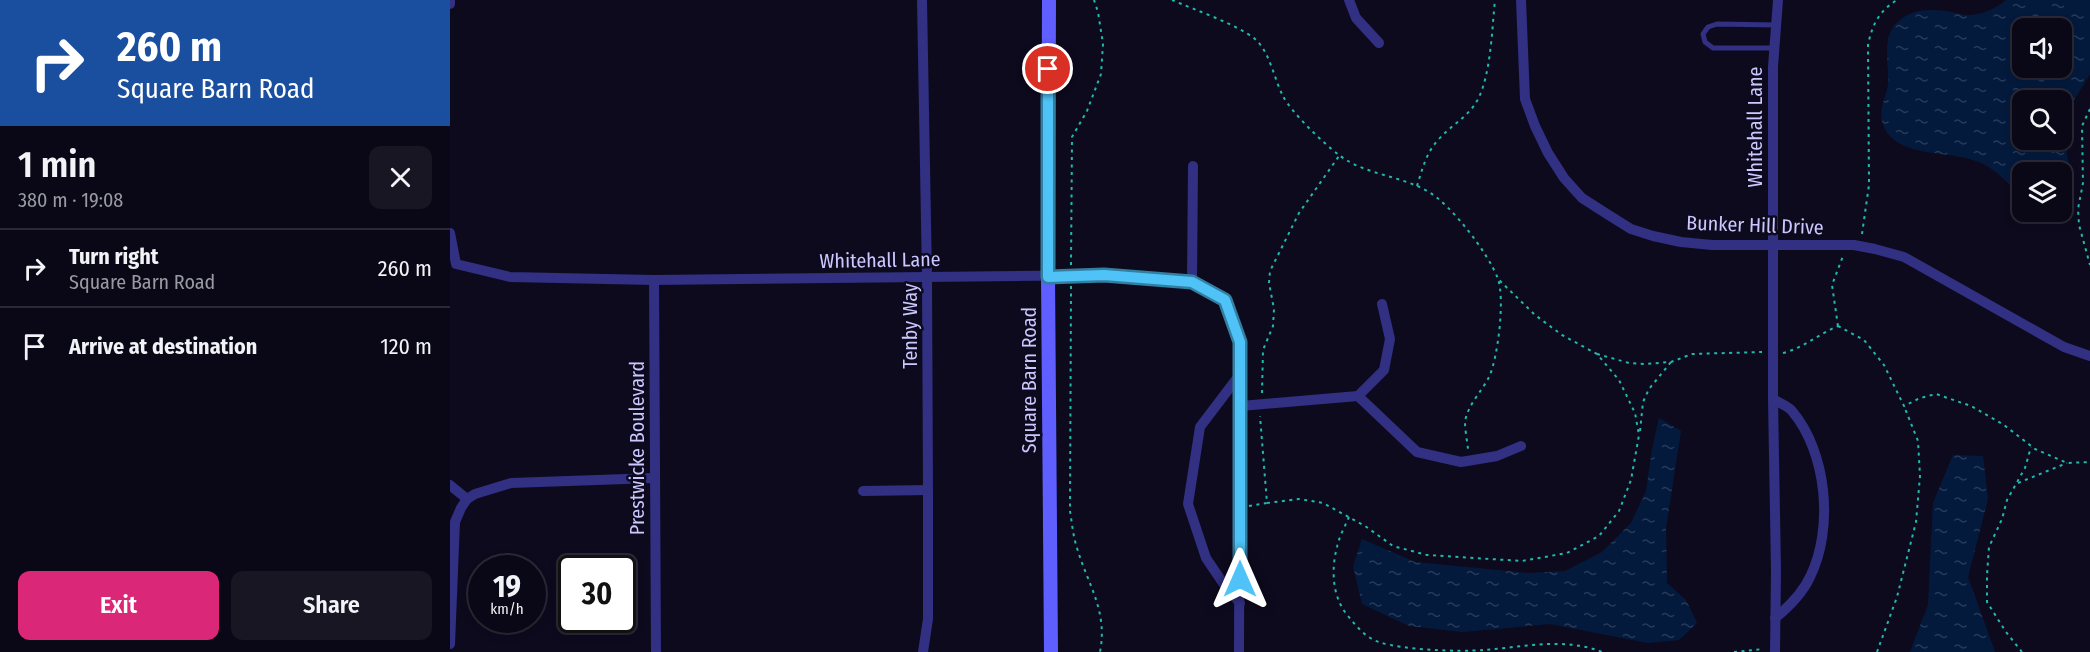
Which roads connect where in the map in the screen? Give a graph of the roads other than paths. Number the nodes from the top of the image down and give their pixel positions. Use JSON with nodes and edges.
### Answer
{"nodes":[{"id":1,"x":922,"y":0,"type":"edge"},
{"id":2,"x":1049,"y":0,"type":"edge"},
{"id":3,"x":1349,"y":0,"type":"edge"},
{"id":4,"x":1521,"y":0,"type":"edge"},
{"id":5,"x":1778,"y":0,"type":"edge"},
{"id":6,"x":1776,"y":25,"type":"junction"},
{"id":7,"x":1379,"y":43,"type":"dead end"},
{"id":8,"x":1774,"y":48,"type":"junction"},
{"id":9,"x":1193,"y":166,"type":"dead end"},
{"id":10,"x":450,"y":233,"type":"edge"},
{"id":11,"x":1773,"y":246,"type":"junction"},
{"id":12,"x":927,"y":277,"type":"junction"},
{"id":13,"x":1048,"y":277,"type":"junction"},
{"id":14,"x":654,"y":280,"type":"junction"},
{"id":15,"x":1192,"y":282,"type":"junction"},
{"id":16,"x":1382,"y":304,"type":"dead end"},
{"id":17,"x":2090,"y":356,"type":"edge"},
{"id":18,"x":1241,"y":373,"type":"junction"},
{"id":19,"x":1358,"y":396,"type":"junction"},
{"id":20,"x":1773,"y":399,"type":"junction"},
{"id":21,"x":1241,"y":406,"type":"junction"},
{"id":22,"x":1521,"y":446,"type":"dead end"},
{"id":23,"x":654,"y":478,"type":"junction"},
{"id":24,"x":450,"y":485,"type":"edge"},
{"id":25,"x":928,"y":490,"type":"junction"},
{"id":26,"x":863,"y":491,"type":"dead end"},
{"id":27,"x":467,"y":499,"type":"junction"},
{"id":28,"x":1239,"y":603,"type":"junction"},
{"id":29,"x":1775,"y":618,"type":"junction"},
{"id":30,"x":450,"y":644,"type":"edge"},
{"id":31,"x":1775,"y":650,"type":"edge"},
{"id":32,"x":656,"y":652,"type":"edge"},
{"id":33,"x":923,"y":652,"type":"edge"},
{"id":34,"x":1051,"y":652,"type":"edge"},
{"id":35,"x":1239,"y":652,"type":"edge"}],
"edges":[{"from":1,"to":12,"type":"street","name":"Tenby Way"},
{"from":2,"to":13,"type":"street","name":"Square Barn Road"},
{"from":3,"to":7,"type":"street"},
{"from":4,"to":11,"type":"street","name":"Bunker Hill Drive"},
{"from":5,"to":6,"type":"street","name":"Whitehall Lane"},
{"from":6,"to":8,"type":"street","name":"Whitehall Lane"},
{"from":6,"to":8,"type":"lane"},
{"from":8,"to":11,"type":"street","name":"Whitehall Lane"},
{"from":9,"to":15,"type":"street"},
{"from":10,"to":14,"type":"street","name":"Whitehall Lane"},
{"from":11,"to":17,"type":"street","name":"Bunker Hill Drive"},
{"from":11,"to":20,"type":"street","name":"Whitehall Lane"},
{"from":12,"to":13,"type":"street","name":"Whitehall Lane"},
{"from":12,"to":14,"type":"street","name":"Whitehall Lane"},
{"from":12,"to":25,"type":"street","name":"Tenby Way"},
{"from":13,"to":15,"type":"street","name":"Whitehall Lane"},
{"from":13,"to":34,"type":"street","name":"Square Barn Road"},
{"from":14,"to":23,"type":"street","name":"Prestwicke Boulevard"},
{"from":15,"to":18,"type":"street","name":"Whitehall Lane"},
{"from":16,"to":19,"type":"street"},
{"from":18,"to":21,"type":"street","name":"Whitehall Lane"},
{"from":18,"to":28,"type":"street"},
{"from":19,"to":21,"type":"street"},
{"from":19,"to":22,"type":"street"},
{"from":20,"to":29,"type":"street","name":"Whitehall Lane"},
{"from":20,"to":29,"type":"street"},
{"from":21,"to":28,"type":"street","name":"Whitehall Lane"},
{"from":23,"to":27,"type":"street"},
{"from":23,"to":32,"type":"street","name":"Prestwicke Boulevard"},
{"from":24,"to":27,"type":"street"},
{"from":25,"to":26,"type":"street"},
{"from":25,"to":33,"type":"street","name":"Tenby Way"},
{"from":27,"to":30,"type":"street"},
{"from":28,"to":35,"type":"street","name":"Whitehall Lane"},
{"from":29,"to":31,"type":"street","name":"Whitehall Lane"}]}
